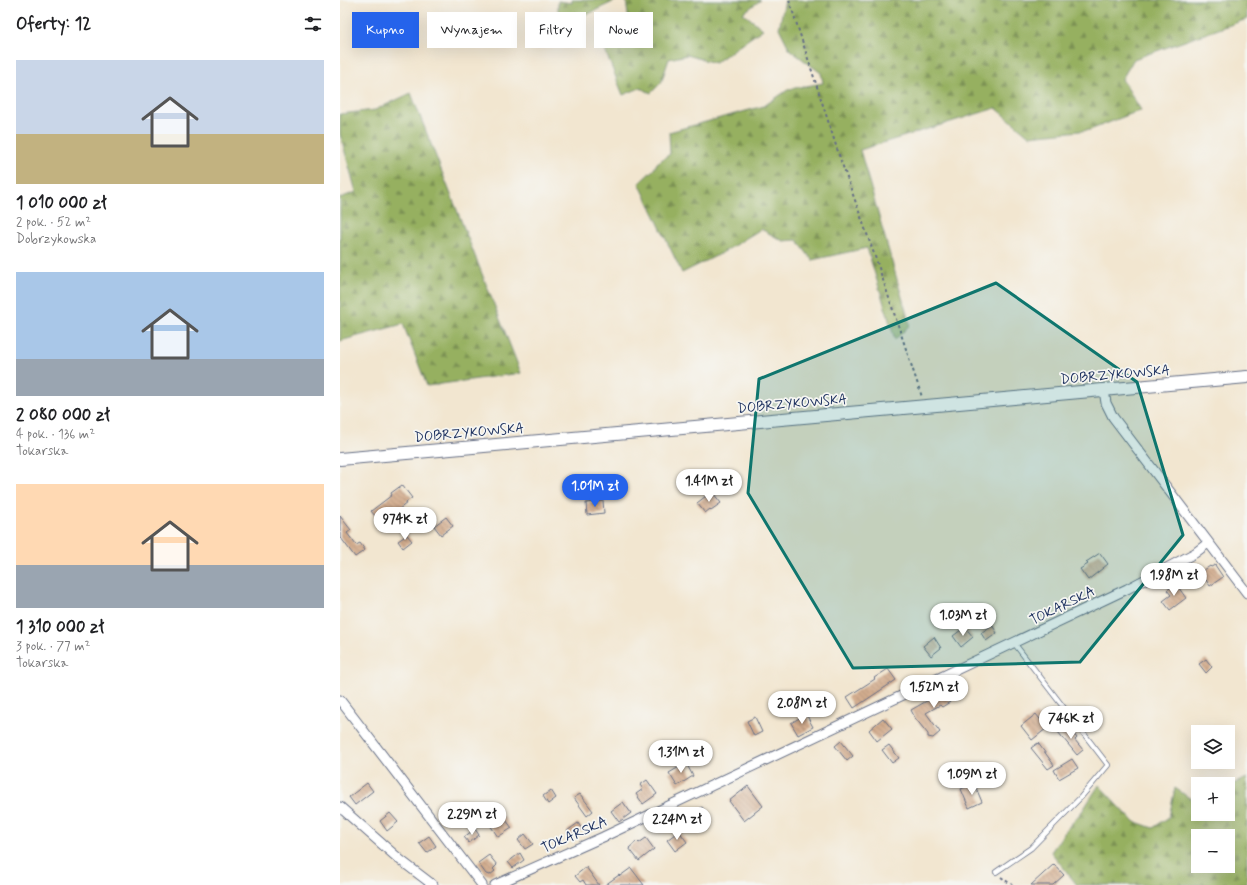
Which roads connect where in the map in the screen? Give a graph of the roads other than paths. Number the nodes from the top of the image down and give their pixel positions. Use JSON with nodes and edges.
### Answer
{"nodes":[{"id":1,"x":1247,"y":377,"type":"edge"},
{"id":2,"x":1104,"y":390,"type":"junction"},
{"id":3,"x":340,"y":459,"type":"edge"},
{"id":4,"x":1208,"y":543,"type":"junction"},
{"id":5,"x":1247,"y":593,"type":"edge"},
{"id":6,"x":1014,"y":643,"type":"junction"},
{"id":7,"x":340,"y":700,"type":"edge"},
{"id":8,"x":340,"y":807,"type":"edge"},
{"id":9,"x":996,"y":872,"type":"road end"},
{"id":10,"x":433,"y":885,"type":"edge"},
{"id":11,"x":482,"y":885,"type":"edge"},
{"id":12,"x":494,"y":885,"type":"edge"}],
"edges":[{"from":1,"to":2,"type":"main road","name":"DOBRZYKOWSKA"},
{"from":2,"to":3,"type":"main road","name":"DOBRZYKOWSKA"},
{"from":2,"to":4,"type":"street"},
{"from":4,"to":5,"type":"street"},
{"from":4,"to":6,"type":"street","name":"TOKARSKA"},
{"from":6,"to":9,"type":"lane"},
{"from":6,"to":12,"type":"street","name":"TOKARSKA"},
{"from":7,"to":11,"type":"street"},
{"from":8,"to":10,"type":"street"}]}
